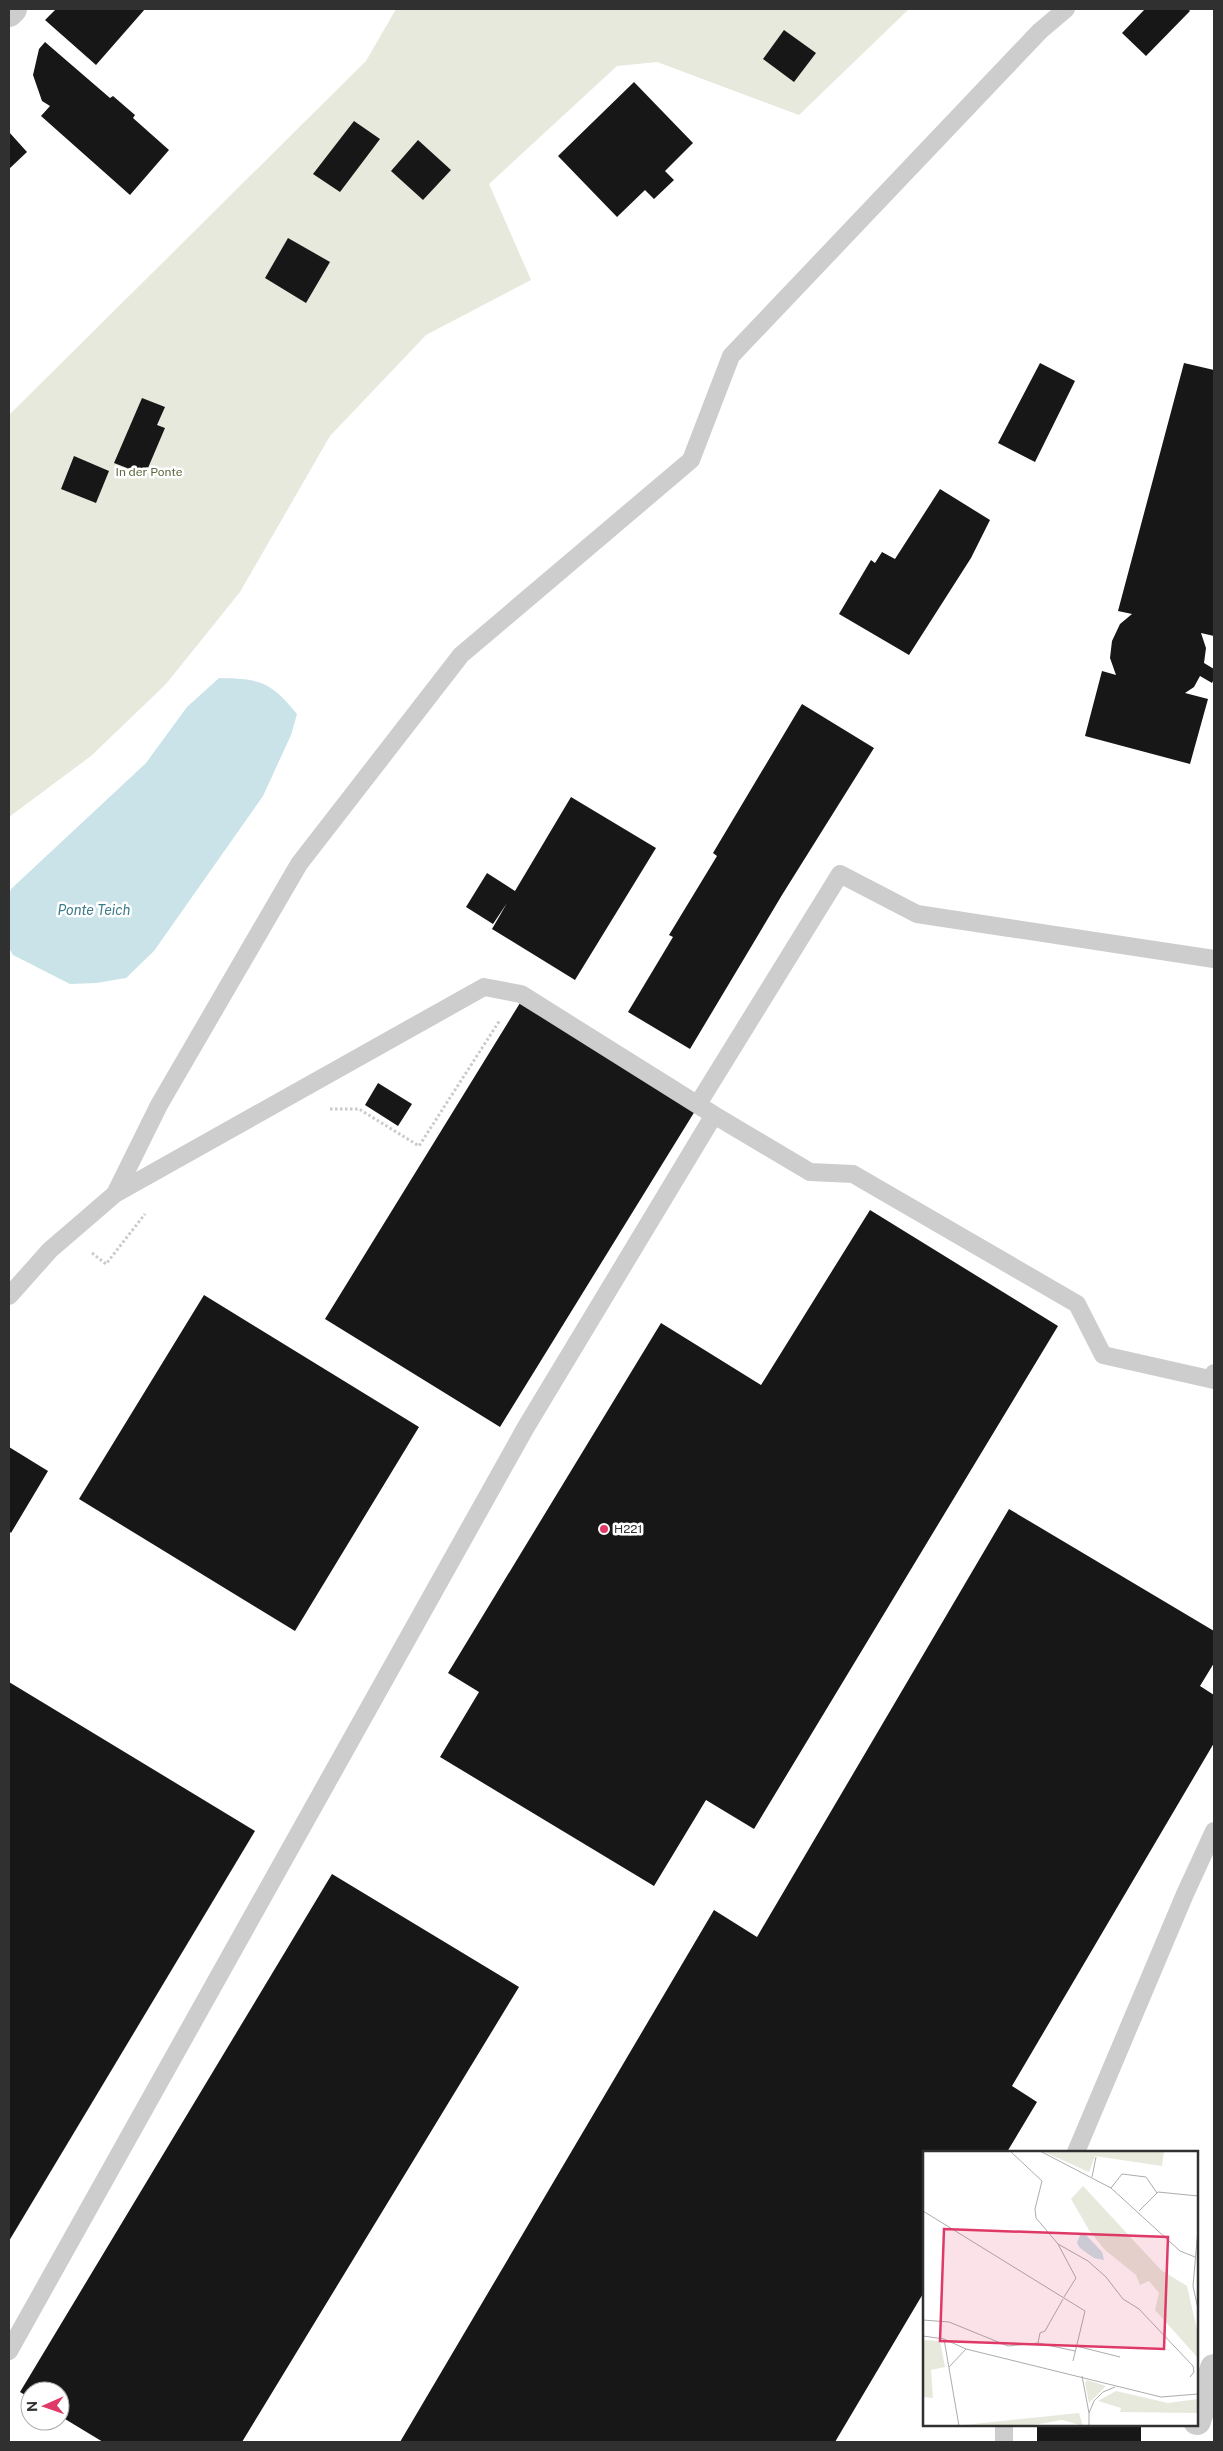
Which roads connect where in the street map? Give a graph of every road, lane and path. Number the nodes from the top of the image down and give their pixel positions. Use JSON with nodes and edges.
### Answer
{"nodes":[{"id":1,"x":13,"y":9,"type":"edge"},
{"id":2,"x":1066,"y":9,"type":"edge"},
{"id":3,"x":9,"y":13,"type":"edge"},
{"id":4,"x":1214,"y":959,"type":"edge"},
{"id":5,"x":502,"y":990,"type":"junction"},
{"id":6,"x":698,"y":1104,"type":"junction"},
{"id":7,"x":323,"y":1109,"type":"dead end"},
{"id":8,"x":714,"y":1114,"type":"junction"},
{"id":9,"x":114,"y":1194,"type":"junction"},
{"id":10,"x":146,"y":1213,"type":"dead end"},
{"id":11,"x":66,"y":1236,"type":"junction"},
{"id":12,"x":9,"y":1296,"type":"edge"},
{"id":13,"x":1214,"y":1373,"type":"edge"},
{"id":14,"x":1214,"y":1381,"type":"edge"},
{"id":15,"x":1214,"y":1831,"type":"edge"},
{"id":16,"x":1076,"y":2151,"type":"edge"},
{"id":17,"x":9,"y":2351,"type":"edge"},
{"id":18,"x":1214,"y":2368,"type":"edge"},
{"id":19,"x":1202,"y":2416,"type":"edge"},
{"id":20,"x":1004,"y":2426,"type":"edge"},
{"id":21,"x":1004,"y":2442,"type":"edge"},
{"id":22,"x":1192,"y":2442,"type":"edge"}],
"edges":[{"from":1,"to":3,"type":"street"},
{"from":2,"to":9,"type":"lane"},
{"from":4,"to":6,"type":"lane"},
{"from":5,"to":6,"type":"lane"},
{"from":5,"to":7,"type":"path"},
{"from":5,"to":9,"type":"lane"},
{"from":6,"to":8,"type":"lane"},
{"from":8,"to":14,"type":"lane"},
{"from":8,"to":17,"type":"lane"},
{"from":9,"to":11,"type":"lane"},
{"from":10,"to":11,"type":"path"},
{"from":11,"to":12,"type":"lane"},
{"from":13,"to":14,"type":"lane"},
{"from":15,"to":16,"type":"lane"},
{"from":18,"to":19,"type":"street"},
{"from":19,"to":22,"type":"street"},
{"from":20,"to":21,"type":"lane"}]}
